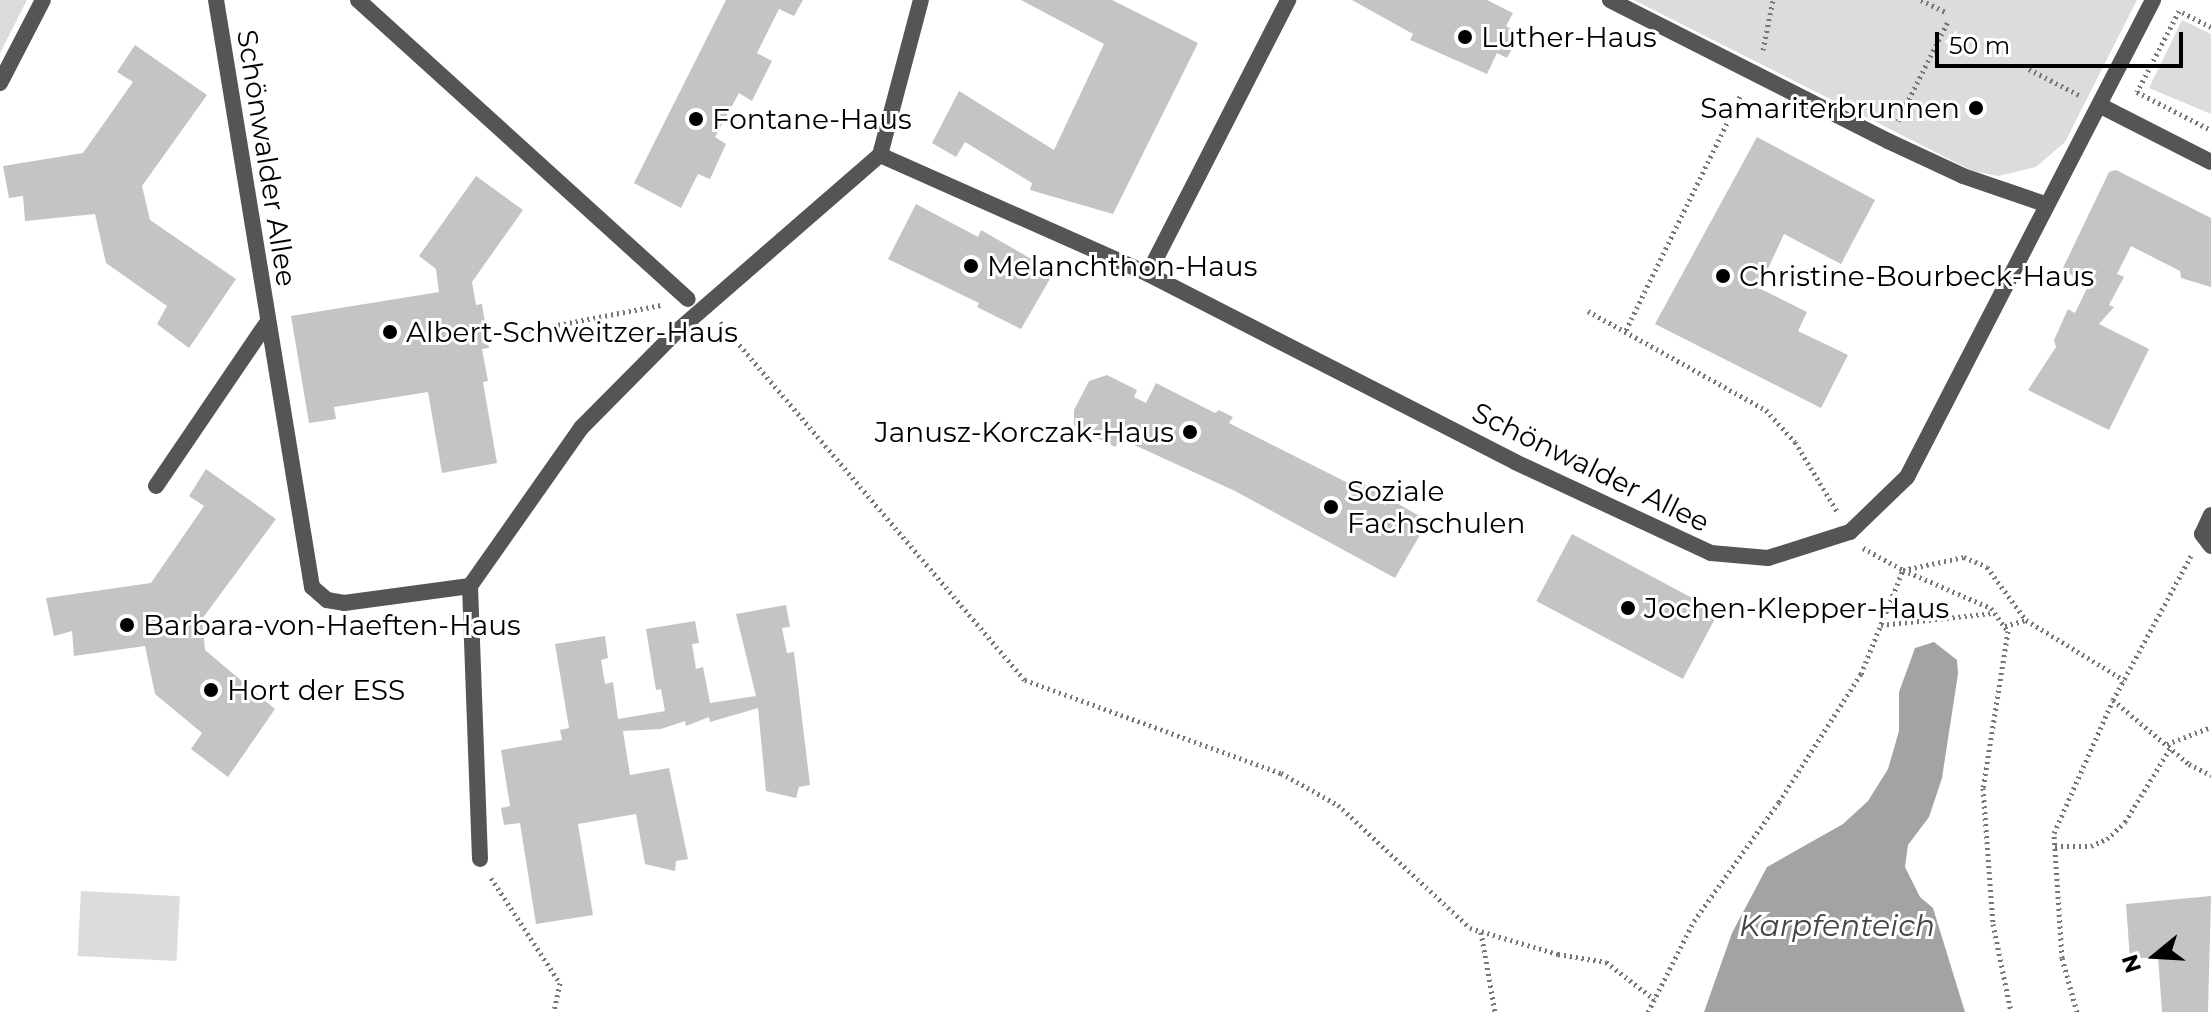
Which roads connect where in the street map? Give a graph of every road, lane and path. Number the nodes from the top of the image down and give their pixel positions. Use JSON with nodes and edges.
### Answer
{"nodes":[{"id":1,"x":43,"y":0,"type":"edge"},
{"id":2,"x":216,"y":0,"type":"edge"},
{"id":3,"x":358,"y":0,"type":"edge"},
{"id":4,"x":921,"y":0,"type":"edge"},
{"id":5,"x":1288,"y":0,"type":"edge"},
{"id":6,"x":1610,"y":0,"type":"edge"},
{"id":7,"x":1773,"y":0,"type":"edge"},
{"id":8,"x":1921,"y":0,"type":"edge"},
{"id":9,"x":2153,"y":0,"type":"edge"},
{"id":10,"x":1946,"y":12,"type":"dead end"},
{"id":11,"x":1948,"y":21,"type":"dead end"},
{"id":12,"x":2211,"y":27,"type":"edge"},
{"id":13,"x":2029,"y":69,"type":"dead end"},
{"id":14,"x":1751,"y":72,"type":"junction"},
{"id":15,"x":0,"y":83,"type":"edge"},
{"id":16,"x":2101,"y":106,"type":"junction"},
{"id":17,"x":2211,"y":130,"type":"edge"},
{"id":18,"x":1888,"y":141,"type":"junction"},
{"id":19,"x":880,"y":155,"type":"junction"},
{"id":20,"x":2211,"y":162,"type":"edge"},
{"id":21,"x":2045,"y":204,"type":"junction"},
{"id":22,"x":1148,"y":274,"type":"junction"},
{"id":23,"x":688,"y":299,"type":"joint"},
{"id":24,"x":706,"y":306,"type":"junction"},
{"id":25,"x":1588,"y":311,"type":"dead end"},
{"id":26,"x":266,"y":324,"type":"junction"},
{"id":27,"x":1626,"y":330,"type":"junction"},
{"id":28,"x":505,"y":335,"type":"dead end"},
{"id":29,"x":156,"y":486,"type":"dead end"},
{"id":30,"x":2211,"y":515,"type":"edge"},
{"id":31,"x":1850,"y":532,"type":"junction"},
{"id":32,"x":2207,"y":540,"type":"edge"},
{"id":33,"x":1903,"y":570,"type":"junction"},
{"id":34,"x":470,"y":586,"type":"junction"},
{"id":35,"x":1994,"y":613,"type":"junction"},
{"id":36,"x":2026,"y":620,"type":"junction"},
{"id":37,"x":1880,"y":625,"type":"junction"},
{"id":38,"x":2005,"y":626,"type":"junction"},
{"id":39,"x":2124,"y":680,"type":"junction"},
{"id":40,"x":2113,"y":700,"type":"junction"},
{"id":41,"x":2211,"y":727,"type":"edge"},
{"id":42,"x":2169,"y":746,"type":"junction"},
{"id":43,"x":2211,"y":775,"type":"edge"},
{"id":44,"x":2055,"y":846,"type":"junction"},
{"id":45,"x":480,"y":859,"type":"joint"},
{"id":46,"x":1481,"y":931,"type":"junction"},
{"id":47,"x":1654,"y":999,"type":"junction"},
{"id":48,"x":554,"y":1012,"type":"edge"},
{"id":49,"x":1495,"y":1012,"type":"edge"},
{"id":50,"x":1648,"y":1012,"type":"edge"},
{"id":51,"x":2011,"y":1012,"type":"edge"},
{"id":52,"x":2077,"y":1012,"type":"edge"}],
"edges":[{"from":1,"to":15,"type":"street"},
{"from":2,"to":26,"type":"street","name":"Schönwalder Allee"},
{"from":3,"to":23,"type":"street"},
{"from":4,"to":19,"type":"street"},
{"from":5,"to":22,"type":"street"},
{"from":6,"to":14,"type":"street"},
{"from":7,"to":14,"type":"path"},
{"from":8,"to":10,"type":"path"},
{"from":9,"to":16,"type":"street","name":"Schönwalder Allee"},
{"from":11,"to":18,"type":"path"},
{"from":12,"to":17,"type":"path"},
{"from":13,"to":16,"type":"path"},
{"from":14,"to":18,"type":"street"},
{"from":14,"to":27,"type":"path"},
{"from":16,"to":20,"type":"street"},
{"from":16,"to":21,"type":"street","name":"Schönwalder Allee"},
{"from":18,"to":21,"type":"street"},
{"from":19,"to":22,"type":"street","name":"Schönwalder Allee"},
{"from":19,"to":24,"type":"street"},
{"from":21,"to":31,"type":"street","name":"Schönwalder Allee"},
{"from":22,"to":31,"type":"street","name":"Schönwalder Allee"},
{"from":23,"to":28,"type":"path"},
{"from":24,"to":34,"type":"street"},
{"from":24,"to":46,"type":"path"},
{"from":25,"to":27,"type":"path"},
{"from":26,"to":29,"type":"street","name":"Schönwalder Allee"},
{"from":26,"to":34,"type":"street","name":"Schönwalder Allee"},
{"from":27,"to":31,"type":"path"},
{"from":30,"to":32,"type":"street"},
{"from":31,"to":33,"type":"path"},
{"from":32,"to":39,"type":"path"},
{"from":33,"to":35,"type":"path"},
{"from":33,"to":36,"type":"path"},
{"from":33,"to":37,"type":"path"},
{"from":34,"to":45,"type":"street"},
{"from":35,"to":37,"type":"path"},
{"from":35,"to":38,"type":"path"},
{"from":36,"to":38,"type":"path"},
{"from":36,"to":39,"type":"path"},
{"from":37,"to":47,"type":"path"},
{"from":38,"to":51,"type":"path"},
{"from":39,"to":40,"type":"path"},
{"from":40,"to":42,"type":"path"},
{"from":40,"to":44,"type":"path"},
{"from":41,"to":42,"type":"path"},
{"from":42,"to":43,"type":"path"},
{"from":42,"to":44,"type":"path"},
{"from":44,"to":52,"type":"path"},
{"from":45,"to":48,"type":"path"},
{"from":46,"to":47,"type":"path"},
{"from":46,"to":49,"type":"path"},
{"from":47,"to":50,"type":"path"}]}
